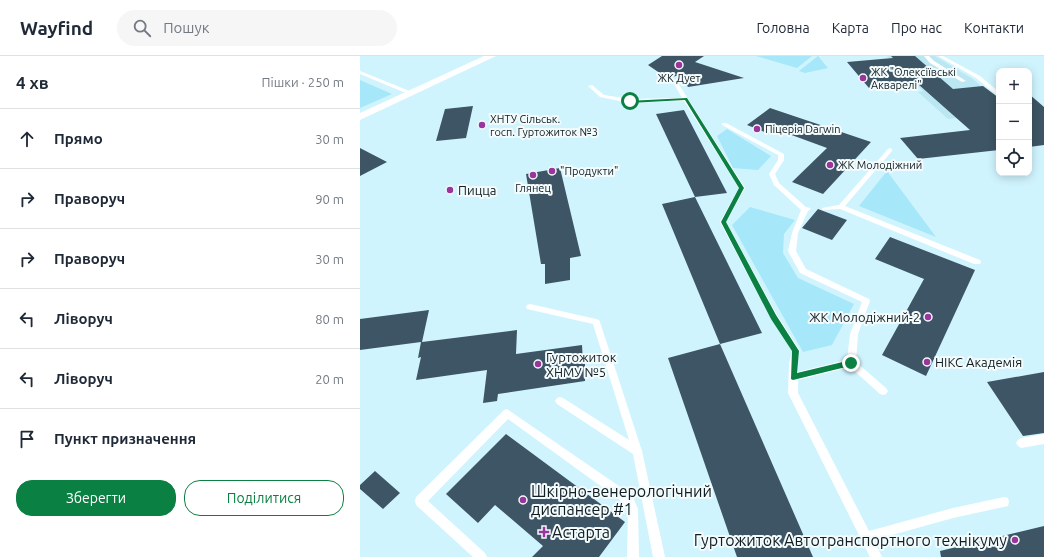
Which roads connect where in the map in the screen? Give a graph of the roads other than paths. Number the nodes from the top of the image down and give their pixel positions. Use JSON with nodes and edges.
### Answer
{"nodes":[{"id":1,"x":491,"y":56,"type":"edge"},
{"id":2,"x":926,"y":56,"type":"edge"},
{"id":3,"x":940,"y":56,"type":"edge"},
{"id":4,"x":360,"y":72,"type":"edge"},
{"id":5,"x":674,"y":80,"type":"dead end"},
{"id":6,"x":964,"y":81,"type":"dead end"},
{"id":7,"x":590,"y":86,"type":"dead end"},
{"id":8,"x":996,"y":92,"type":"edge"},
{"id":9,"x":410,"y":93,"type":"junction"},
{"id":10,"x":686,"y":99,"type":"junction"},
{"id":11,"x":360,"y":117,"type":"edge"},
{"id":12,"x":724,"y":124,"type":"dead end"},
{"id":13,"x":890,"y":150,"type":"dead end"},
{"id":14,"x":842,"y":207,"type":"junction"},
{"id":15,"x":824,"y":208,"type":"dead end"},
{"id":16,"x":977,"y":262,"type":"dead end"},
{"id":17,"x":530,"y":307,"type":"dead end"},
{"id":18,"x":851,"y":363,"type":"junction"},
{"id":19,"x":793,"y":377,"type":"junction"},
{"id":20,"x":883,"y":391,"type":"dead end"},
{"id":21,"x":560,"y":401,"type":"dead end"},
{"id":22,"x":1044,"y":439,"type":"edge"},
{"id":23,"x":1021,"y":443,"type":"dead end"},
{"id":24,"x":637,"y":451,"type":"junction"},
{"id":25,"x":1004,"y":502,"type":"dead end"},
{"id":26,"x":866,"y":537,"type":"junction"},
{"id":27,"x":481,"y":557,"type":"edge"},
{"id":28,"x":633,"y":557,"type":"edge"},
{"id":29,"x":660,"y":557,"type":"edge"},
{"id":30,"x":876,"y":557,"type":"edge"}],
"edges":[{"from":1,"to":9,"type":"street"},
{"from":2,"to":6,"type":"lane"},
{"from":3,"to":8,"type":"lane"},
{"from":4,"to":9,"type":"lane"},
{"from":5,"to":10,"type":"lane"},
{"from":7,"to":10,"type":"lane"},
{"from":9,"to":11,"type":"street"},
{"from":10,"to":19,"type":"lane"},
{"from":12,"to":18,"type":"lane"},
{"from":13,"to":14,"type":"lane"},
{"from":14,"to":15,"type":"lane"},
{"from":14,"to":16,"type":"lane"},
{"from":17,"to":24,"type":"lane"},
{"from":18,"to":19,"type":"lane"},
{"from":18,"to":20,"type":"lane"},
{"from":19,"to":26,"type":"lane"},
{"from":21,"to":24,"type":"lane"},
{"from":22,"to":23,"type":"lane"},
{"from":24,"to":29,"type":"lane"},
{"from":25,"to":26,"type":"lane"},
{"from":26,"to":30,"type":"lane"},
{"from":27,"to":28,"type":"lane"}]}
